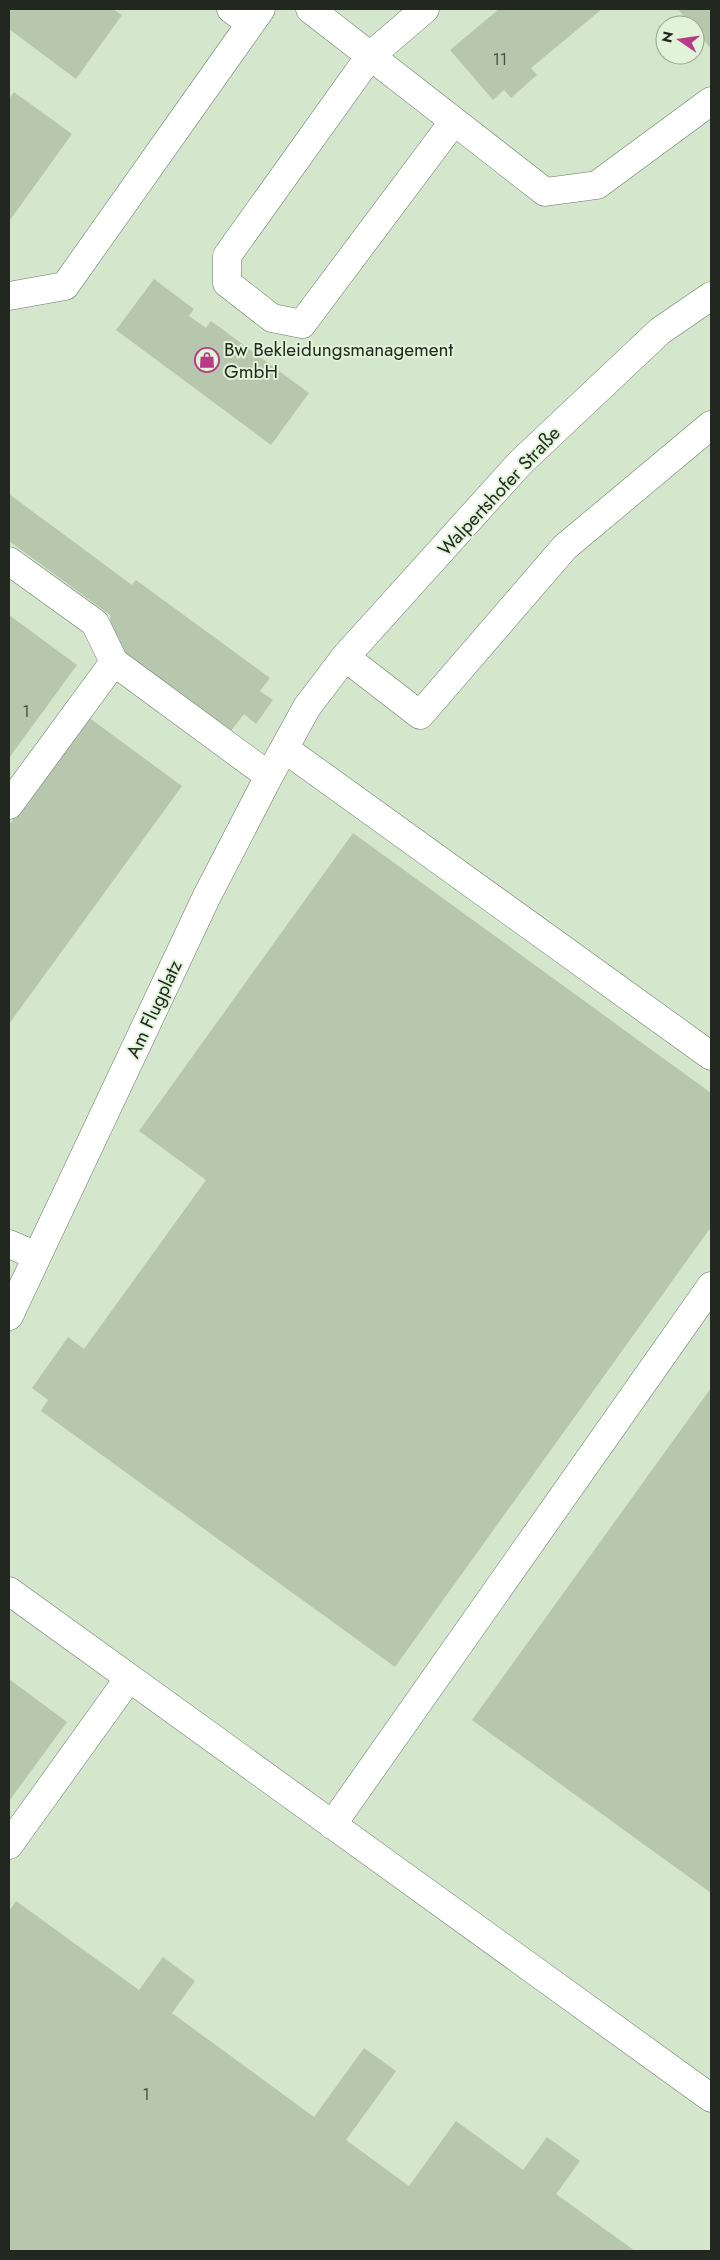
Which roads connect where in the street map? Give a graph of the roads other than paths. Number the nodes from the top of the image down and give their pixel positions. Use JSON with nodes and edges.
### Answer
{"nodes":[{"id":1,"x":310,"y":9,"type":"edge"},
{"id":2,"x":425,"y":9,"type":"edge"},
{"id":3,"x":247,"y":14,"type":"edge"},
{"id":4,"x":370,"y":56,"type":"junction"},
{"id":5,"x":711,"y":101,"type":"edge"},
{"id":6,"x":454,"y":122,"type":"junction"},
{"id":7,"x":9,"y":296,"type":"edge"},
{"id":8,"x":711,"y":296,"type":"edge"},
{"id":9,"x":711,"y":425,"type":"edge"},
{"id":10,"x":9,"y":561,"type":"edge"},
{"id":11,"x":345,"y":658,"type":"junction"},
{"id":12,"x":114,"y":662,"type":"junction"},
{"id":13,"x":307,"y":707,"type":"joint"},
{"id":14,"x":285,"y":749,"type":"junction"},
{"id":15,"x":269,"y":776,"type":"junction"},
{"id":16,"x":9,"y":805,"type":"edge"},
{"id":17,"x":711,"y":1056,"type":"edge"},
{"id":18,"x":9,"y":1244,"type":"edge"},
{"id":19,"x":37,"y":1256,"type":"junction"},
{"id":20,"x":711,"y":1286,"type":"edge"},
{"id":21,"x":9,"y":1316,"type":"edge"},
{"id":22,"x":9,"y":1591,"type":"edge"},
{"id":23,"x":129,"y":1678,"type":"junction"},
{"id":24,"x":332,"y":1825,"type":"junction"},
{"id":25,"x":9,"y":1845,"type":"edge"},
{"id":26,"x":711,"y":2098,"type":"edge"}],
"edges":[{"from":1,"to":4,"type":"street"},
{"from":2,"to":4,"type":"street"},
{"from":3,"to":7,"type":"street"},
{"from":4,"to":6,"type":"street"},
{"from":4,"to":6,"type":"street"},
{"from":5,"to":6,"type":"street"},
{"from":8,"to":11,"type":"street","name":"Walpertshofer Straße"},
{"from":9,"to":11,"type":"street"},
{"from":10,"to":12,"type":"street"},
{"from":11,"to":13,"type":"street","name":"Walpertshofer Straße"},
{"from":12,"to":15,"type":"street"},
{"from":12,"to":16,"type":"street"},
{"from":13,"to":14,"type":"street","name":"Am Flugplatz"},
{"from":14,"to":15,"type":"street","name":"Am Flugplatz"},
{"from":14,"to":17,"type":"street"},
{"from":15,"to":19,"type":"street","name":"Am Flugplatz"},
{"from":18,"to":19,"type":"street"},
{"from":19,"to":21,"type":"street","name":"Am Flugplatz"},
{"from":20,"to":24,"type":"street"},
{"from":22,"to":23,"type":"street"},
{"from":23,"to":24,"type":"street"},
{"from":23,"to":25,"type":"street"},
{"from":24,"to":26,"type":"street"}]}
